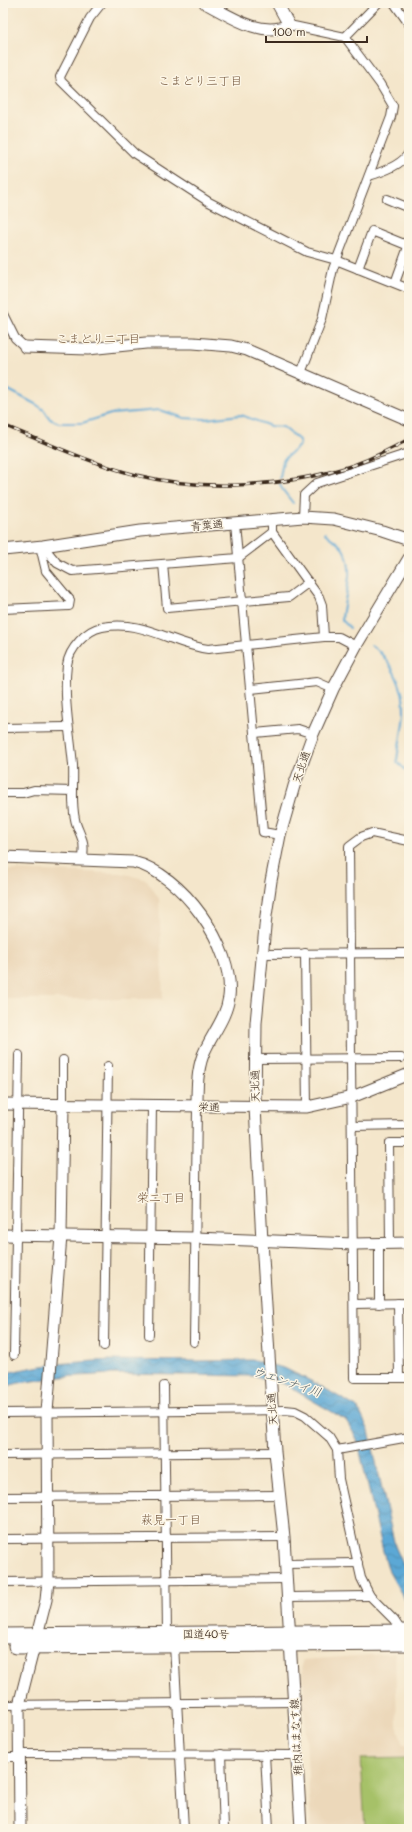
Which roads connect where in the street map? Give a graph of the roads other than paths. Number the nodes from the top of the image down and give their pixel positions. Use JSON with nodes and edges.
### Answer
{"nodes":[{"id":1,"x":102,"y":3,"type":"edge"},
{"id":2,"x":205,"y":3,"type":"edge"},
{"id":3,"x":276,"y":3,"type":"edge"},
{"id":4,"x":378,"y":3,"type":"edge"},
{"id":5,"x":394,"y":3,"type":"edge"},
{"id":6,"x":409,"y":24,"type":"edge"},
{"id":7,"x":289,"y":25,"type":"junction"},
{"id":8,"x":345,"y":38,"type":"junction"},
{"id":9,"x":409,"y":152,"type":"edge"},
{"id":10,"x":369,"y":176,"type":"junction"},
{"id":11,"x":386,"y":199,"type":"dead end"},
{"id":12,"x":409,"y":208,"type":"edge"},
{"id":13,"x":409,"y":245,"type":"edge"},
{"id":14,"x":336,"y":260,"type":"junction"},
{"id":15,"x":358,"y":269,"type":"junction"},
{"id":16,"x":395,"y":283,"type":"junction"},
{"id":17,"x":409,"y":288,"type":"edge"},
{"id":18,"x":3,"y":314,"type":"edge"},
{"id":19,"x":25,"y":347,"type":"joint"},
{"id":20,"x":301,"y":373,"type":"junction"},
{"id":21,"x":409,"y":420,"type":"edge"},
{"id":22,"x":409,"y":453,"type":"edge"},
{"id":23,"x":303,"y":517,"type":"junction"},
{"id":24,"x":272,"y":519,"type":"junction"},
{"id":25,"x":235,"y":523,"type":"junction"},
{"id":26,"x":272,"y":532,"type":"junction"},
{"id":27,"x":409,"y":540,"type":"edge"},
{"id":28,"x":42,"y":546,"type":"junction"},
{"id":29,"x":3,"y":550,"type":"edge"},
{"id":30,"x":238,"y":558,"type":"junction"},
{"id":31,"x":409,"y":558,"type":"edge"},
{"id":32,"x":163,"y":564,"type":"junction"},
{"id":33,"x":309,"y":582,"type":"junction"},
{"id":34,"x":242,"y":600,"type":"junction"},
{"id":35,"x":3,"y":609,"type":"edge"},
{"id":36,"x":324,"y":637,"type":"junction"},
{"id":37,"x":246,"y":645,"type":"junction"},
{"id":38,"x":356,"y":646,"type":"junction"},
{"id":39,"x":251,"y":689,"type":"junction"},
{"id":40,"x":333,"y":689,"type":"junction"},
{"id":41,"x":67,"y":727,"type":"junction"},
{"id":42,"x":3,"y":728,"type":"edge"},
{"id":43,"x":255,"y":733,"type":"junction"},
{"id":44,"x":313,"y":734,"type":"junction"},
{"id":45,"x":73,"y":791,"type":"junction"},
{"id":46,"x":3,"y":793,"type":"edge"},
{"id":47,"x":280,"y":835,"type":"junction"},
{"id":48,"x":409,"y":841,"type":"edge"},
{"id":49,"x":3,"y":857,"type":"edge"},
{"id":50,"x":83,"y":860,"type":"junction"},
{"id":51,"x":305,"y":953,"type":"junction"},
{"id":52,"x":409,"y":953,"type":"edge"},
{"id":53,"x":262,"y":954,"type":"junction"},
{"id":54,"x":351,"y":954,"type":"junction"},
{"id":55,"x":19,"y":1055,"type":"dead end"},
{"id":56,"x":401,"y":1058,"type":"dead end"},
{"id":57,"x":351,"y":1059,"type":"junction"},
{"id":58,"x":63,"y":1060,"type":"dead end"},
{"id":59,"x":254,"y":1060,"type":"junction"},
{"id":60,"x":306,"y":1060,"type":"junction"},
{"id":61,"x":108,"y":1066,"type":"dead end"},
{"id":62,"x":409,"y":1074,"type":"edge"},
{"id":63,"x":352,"y":1097,"type":"junction"},
{"id":64,"x":3,"y":1104,"type":"edge"},
{"id":65,"x":18,"y":1104,"type":"junction"},
{"id":66,"x":63,"y":1105,"type":"junction"},
{"id":67,"x":108,"y":1105,"type":"junction"},
{"id":68,"x":152,"y":1106,"type":"junction"},
{"id":69,"x":197,"y":1106,"type":"junction"},
{"id":70,"x":255,"y":1107,"type":"junction"},
{"id":71,"x":307,"y":1107,"type":"junction"},
{"id":72,"x":409,"y":1125,"type":"edge"},
{"id":73,"x":352,"y":1126,"type":"junction"},
{"id":74,"x":409,"y":1143,"type":"edge"},
{"id":75,"x":3,"y":1235,"type":"edge"},
{"id":76,"x":16,"y":1235,"type":"junction"},
{"id":77,"x":61,"y":1236,"type":"junction"},
{"id":78,"x":106,"y":1237,"type":"junction"},
{"id":79,"x":150,"y":1238,"type":"junction"},
{"id":80,"x":195,"y":1238,"type":"junction"},
{"id":81,"x":262,"y":1240,"type":"junction"},
{"id":82,"x":385,"y":1243,"type":"junction"},
{"id":83,"x":409,"y":1243,"type":"edge"},
{"id":84,"x":354,"y":1244,"type":"junction"},
{"id":85,"x":398,"y":1303,"type":"junction"},
{"id":86,"x":409,"y":1303,"type":"edge"},
{"id":87,"x":354,"y":1304,"type":"junction"},
{"id":88,"x":380,"y":1304,"type":"junction"},
{"id":89,"x":149,"y":1335,"type":"dead end"},
{"id":90,"x":194,"y":1342,"type":"dead end"},
{"id":91,"x":104,"y":1346,"type":"dead end"},
{"id":92,"x":14,"y":1355,"type":"dead end"},
{"id":93,"x":399,"y":1378,"type":"junction"},
{"id":94,"x":409,"y":1378,"type":"edge"},
{"id":95,"x":164,"y":1386,"type":"dead end"},
{"id":96,"x":272,"y":1410,"type":"junction"},
{"id":97,"x":165,"y":1411,"type":"junction"},
{"id":98,"x":47,"y":1412,"type":"junction"},
{"id":99,"x":3,"y":1413,"type":"edge"},
{"id":100,"x":409,"y":1437,"type":"edge"},
{"id":101,"x":342,"y":1450,"type":"junction"},
{"id":102,"x":275,"y":1452,"type":"junction"},
{"id":103,"x":165,"y":1453,"type":"junction"},
{"id":104,"x":47,"y":1454,"type":"junction"},
{"id":105,"x":3,"y":1455,"type":"edge"},
{"id":106,"x":280,"y":1495,"type":"junction"},
{"id":107,"x":166,"y":1496,"type":"junction"},
{"id":108,"x":48,"y":1497,"type":"junction"},
{"id":109,"x":3,"y":1498,"type":"edge"},
{"id":110,"x":166,"y":1537,"type":"junction"},
{"id":111,"x":284,"y":1537,"type":"junction"},
{"id":112,"x":3,"y":1539,"type":"edge"},
{"id":113,"x":48,"y":1539,"type":"junction"},
{"id":114,"x":358,"y":1563,"type":"junction"},
{"id":115,"x":285,"y":1564,"type":"junction"},
{"id":116,"x":286,"y":1579,"type":"junction"},
{"id":117,"x":166,"y":1580,"type":"junction"},
{"id":118,"x":48,"y":1581,"type":"junction"},
{"id":119,"x":3,"y":1582,"type":"edge"},
{"id":120,"x":370,"y":1596,"type":"junction"},
{"id":121,"x":287,"y":1597,"type":"junction"},
{"id":122,"x":407,"y":1635,"type":"edge"},
{"id":123,"x":3,"y":1636,"type":"edge"},
{"id":124,"x":170,"y":1639,"type":"junction"},
{"id":125,"x":290,"y":1639,"type":"junction"},
{"id":126,"x":36,"y":1641,"type":"junction"},
{"id":127,"x":3,"y":1647,"type":"edge"},
{"id":128,"x":294,"y":1702,"type":"junction"},
{"id":129,"x":178,"y":1703,"type":"junction"},
{"id":130,"x":3,"y":1705,"type":"edge"},
{"id":131,"x":19,"y":1705,"type":"junction"},
{"id":132,"x":180,"y":1754,"type":"junction"},
{"id":133,"x":220,"y":1754,"type":"junction"},
{"id":134,"x":265,"y":1754,"type":"junction"},
{"id":135,"x":19,"y":1755,"type":"junction"},
{"id":136,"x":296,"y":1755,"type":"junction"},
{"id":137,"x":3,"y":1757,"type":"edge"},
{"id":138,"x":20,"y":1829,"type":"edge"},
{"id":139,"x":184,"y":1829,"type":"edge"},
{"id":140,"x":224,"y":1829,"type":"edge"},
{"id":141,"x":269,"y":1829,"type":"edge"},
{"id":142,"x":301,"y":1829,"type":"edge"}],
"edges":[{"from":1,"to":14,"type":"street"},
{"from":2,"to":7,"type":"street"},
{"from":3,"to":7,"type":"street"},
{"from":4,"to":8,"type":"street"},
{"from":5,"to":6,"type":"street"},
{"from":7,"to":8,"type":"street"},
{"from":8,"to":10,"type":"street"},
{"from":9,"to":10,"type":"street"},
{"from":10,"to":14,"type":"street"},
{"from":11,"to":12,"type":"street"},
{"from":13,"to":15,"type":"street"},
{"from":13,"to":16,"type":"street"},
{"from":14,"to":15,"type":"street"},
{"from":14,"to":20,"type":"street"},
{"from":15,"to":16,"type":"street"},
{"from":16,"to":17,"type":"street"},
{"from":18,"to":19,"type":"street"},
{"from":19,"to":20,"type":"street"},
{"from":20,"to":21,"type":"street"},
{"from":22,"to":23,"type":"street"},
{"from":23,"to":24,"type":"street","name":"青葉通"},
{"from":23,"to":27,"type":"street","name":"青葉通"},
{"from":24,"to":25,"type":"street","name":"青葉通"},
{"from":24,"to":26,"type":"street"},
{"from":25,"to":28,"type":"street","name":"青葉通"},
{"from":25,"to":30,"type":"street"},
{"from":26,"to":30,"type":"street"},
{"from":26,"to":33,"type":"street"},
{"from":28,"to":29,"type":"street","name":"青葉通"},
{"from":28,"to":32,"type":"street"},
{"from":28,"to":35,"type":"street"},
{"from":30,"to":32,"type":"street"},
{"from":30,"to":34,"type":"street"},
{"from":31,"to":38,"type":"street","name":"天北通"},
{"from":32,"to":34,"type":"street"},
{"from":33,"to":34,"type":"street"},
{"from":33,"to":36,"type":"street"},
{"from":34,"to":37,"type":"street"},
{"from":36,"to":37,"type":"street"},
{"from":36,"to":38,"type":"street"},
{"from":37,"to":39,"type":"street"},
{"from":37,"to":41,"type":"street"},
{"from":38,"to":40,"type":"street","name":"天北通"},
{"from":39,"to":40,"type":"street"},
{"from":39,"to":43,"type":"street"},
{"from":40,"to":44,"type":"street","name":"天北通"},
{"from":41,"to":42,"type":"street"},
{"from":41,"to":45,"type":"street"},
{"from":43,"to":44,"type":"street"},
{"from":43,"to":47,"type":"street"},
{"from":44,"to":47,"type":"street","name":"天北通"},
{"from":45,"to":46,"type":"street"},
{"from":45,"to":50,"type":"street"},
{"from":47,"to":53,"type":"street","name":"天北通"},
{"from":48,"to":54,"type":"street"},
{"from":49,"to":50,"type":"street"},
{"from":50,"to":69,"type":"street"},
{"from":51,"to":53,"type":"street"},
{"from":51,"to":54,"type":"street"},
{"from":51,"to":60,"type":"street"},
{"from":52,"to":54,"type":"street"},
{"from":53,"to":59,"type":"street","name":"天北通"},
{"from":54,"to":57,"type":"street"},
{"from":55,"to":65,"type":"street"},
{"from":56,"to":57,"type":"street"},
{"from":57,"to":60,"type":"street"},
{"from":57,"to":63,"type":"street"},
{"from":58,"to":66,"type":"street"},
{"from":59,"to":60,"type":"street"},
{"from":59,"to":70,"type":"street","name":"天北通"},
{"from":60,"to":71,"type":"street"},
{"from":61,"to":67,"type":"street"},
{"from":62,"to":63,"type":"street","name":"栄通"},
{"from":63,"to":71,"type":"street","name":"栄通"},
{"from":63,"to":73,"type":"street"},
{"from":64,"to":65,"type":"street","name":"栄通"},
{"from":65,"to":66,"type":"street","name":"栄通"},
{"from":65,"to":76,"type":"street"},
{"from":66,"to":67,"type":"street","name":"栄通"},
{"from":66,"to":77,"type":"street"},
{"from":67,"to":68,"type":"street","name":"栄通"},
{"from":67,"to":78,"type":"street"},
{"from":68,"to":69,"type":"street","name":"栄通"},
{"from":68,"to":79,"type":"street"},
{"from":69,"to":70,"type":"street","name":"栄通"},
{"from":69,"to":80,"type":"street"},
{"from":70,"to":71,"type":"street","name":"栄通"},
{"from":70,"to":81,"type":"street","name":"天北通"},
{"from":72,"to":73,"type":"street"},
{"from":73,"to":84,"type":"street"},
{"from":74,"to":82,"type":"street"},
{"from":75,"to":76,"type":"street"},
{"from":76,"to":77,"type":"street"},
{"from":76,"to":92,"type":"street"},
{"from":77,"to":78,"type":"street"},
{"from":77,"to":98,"type":"street"},
{"from":78,"to":79,"type":"street"},
{"from":78,"to":91,"type":"street"},
{"from":79,"to":80,"type":"street"},
{"from":79,"to":89,"type":"street"},
{"from":80,"to":81,"type":"street"},
{"from":80,"to":90,"type":"street"},
{"from":81,"to":84,"type":"street"},
{"from":81,"to":96,"type":"street","name":"天北通"},
{"from":82,"to":83,"type":"street"},
{"from":82,"to":84,"type":"street"},
{"from":82,"to":88,"type":"street"},
{"from":84,"to":87,"type":"street"},
{"from":85,"to":86,"type":"street"},
{"from":85,"to":88,"type":"street"},
{"from":85,"to":93,"type":"street"},
{"from":87,"to":88,"type":"street"},
{"from":87,"to":93,"type":"street"},
{"from":93,"to":94,"type":"street"},
{"from":95,"to":97,"type":"street"},
{"from":96,"to":97,"type":"street"},
{"from":96,"to":101,"type":"street"},
{"from":96,"to":102,"type":"street","name":"天北通"},
{"from":97,"to":98,"type":"street"},
{"from":97,"to":103,"type":"street"},
{"from":98,"to":99,"type":"street"},
{"from":98,"to":104,"type":"street"},
{"from":100,"to":101,"type":"street"},
{"from":101,"to":114,"type":"street"},
{"from":102,"to":103,"type":"street"},
{"from":102,"to":106,"type":"street","name":"天北通"},
{"from":103,"to":104,"type":"street"},
{"from":103,"to":107,"type":"street"},
{"from":104,"to":105,"type":"street"},
{"from":104,"to":108,"type":"street"},
{"from":106,"to":107,"type":"street"},
{"from":106,"to":111,"type":"street","name":"天北通"},
{"from":107,"to":108,"type":"street"},
{"from":107,"to":110,"type":"street"},
{"from":108,"to":109,"type":"street"},
{"from":108,"to":113,"type":"street"},
{"from":110,"to":111,"type":"street"},
{"from":110,"to":113,"type":"street"},
{"from":110,"to":117,"type":"street"},
{"from":111,"to":115,"type":"street","name":"天北通"},
{"from":112,"to":113,"type":"street"},
{"from":113,"to":118,"type":"street"},
{"from":114,"to":115,"type":"street"},
{"from":114,"to":120,"type":"street"},
{"from":115,"to":116,"type":"street","name":"天北通"},
{"from":116,"to":117,"type":"street"},
{"from":116,"to":121,"type":"street","name":"天北通"},
{"from":117,"to":118,"type":"street"},
{"from":117,"to":124,"type":"street"},
{"from":118,"to":119,"type":"street"},
{"from":118,"to":126,"type":"street"},
{"from":120,"to":121,"type":"street"},
{"from":120,"to":122,"type":"street"},
{"from":121,"to":125,"type":"street","name":"天北通"},
{"from":122,"to":125,"type":"highway","name":"国道40号"},
{"from":123,"to":126,"type":"highway","name":"国道40号"},
{"from":124,"to":125,"type":"highway","name":"国道40号"},
{"from":124,"to":126,"type":"highway","name":"国道40号"},
{"from":124,"to":129,"type":"street"},
{"from":125,"to":128,"type":"street","name":"稚内はまなす線"},
{"from":126,"to":127,"type":"highway","name":"国道40号"},
{"from":126,"to":131,"type":"street"},
{"from":128,"to":129,"type":"street"},
{"from":128,"to":136,"type":"street","name":"稚内はまなす線"},
{"from":129,"to":131,"type":"street"},
{"from":129,"to":132,"type":"street"},
{"from":130,"to":131,"type":"street"},
{"from":131,"to":135,"type":"street"},
{"from":132,"to":133,"type":"street"},
{"from":132,"to":135,"type":"street"},
{"from":132,"to":139,"type":"street"},
{"from":133,"to":134,"type":"street"},
{"from":133,"to":140,"type":"street"},
{"from":134,"to":136,"type":"street"},
{"from":134,"to":141,"type":"street"},
{"from":135,"to":137,"type":"street"},
{"from":135,"to":138,"type":"street"},
{"from":136,"to":142,"type":"street","name":"稚内はまなす線"}]}
